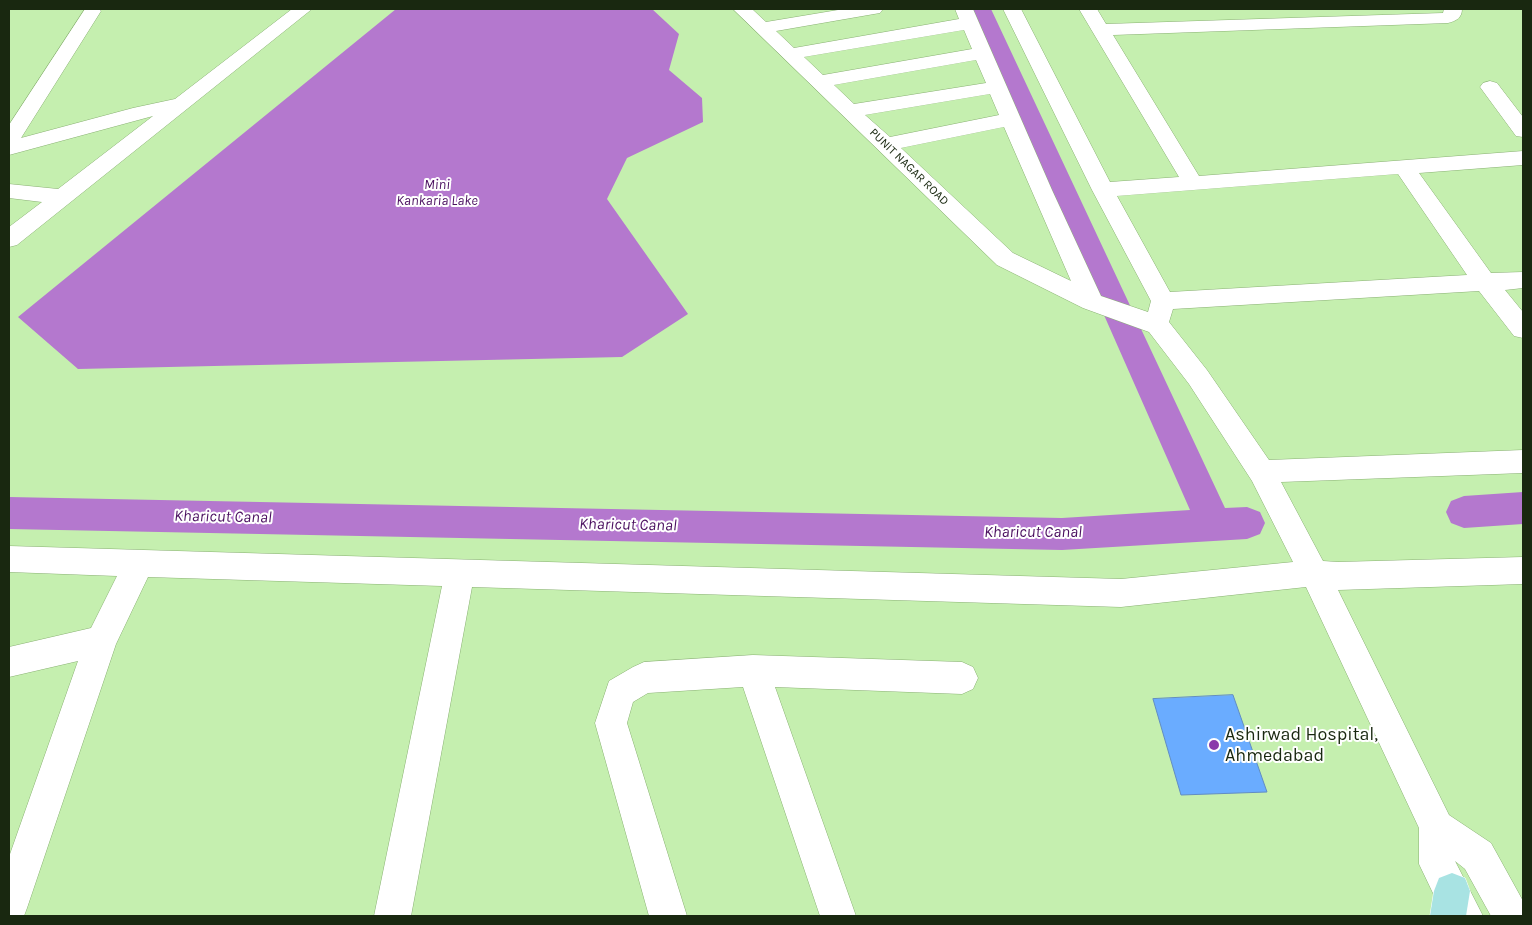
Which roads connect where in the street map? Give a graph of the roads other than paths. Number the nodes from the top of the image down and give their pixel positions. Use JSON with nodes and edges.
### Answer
{"nodes":[{"id":1,"x":303,"y":9,"type":"edge"},
{"id":2,"x":742,"y":9,"type":"edge"},
{"id":3,"x":874,"y":9,"type":"edge"},
{"id":4,"x":1012,"y":9,"type":"edge"},
{"id":5,"x":1088,"y":9,"type":"edge"},
{"id":6,"x":1233,"y":9,"type":"edge"},
{"id":7,"x":1453,"y":9,"type":"edge"},
{"id":8,"x":92,"y":11,"type":"dead end"},
{"id":9,"x":967,"y":16,"type":"edge"},
{"id":10,"x":1313,"y":16,"type":"edge"},
{"id":11,"x":1246,"y":25,"type":"junction"},
{"id":12,"x":763,"y":28,"type":"junction"},
{"id":13,"x":1101,"y":30,"type":"junction"},
{"id":14,"x":982,"y":53,"type":"junction"},
{"id":15,"x":790,"y":54,"type":"junction"},
{"id":16,"x":819,"y":82,"type":"junction"},
{"id":17,"x":997,"y":87,"type":"junction"},
{"id":18,"x":1490,"y":87,"type":"dead end"},
{"id":19,"x":182,"y":104,"type":"junction"},
{"id":20,"x":849,"y":111,"type":"junction"},
{"id":21,"x":1011,"y":119,"type":"junction"},
{"id":22,"x":1523,"y":130,"type":"edge"},
{"id":23,"x":9,"y":141,"type":"edge"},
{"id":24,"x":886,"y":145,"type":"junction"},
{"id":25,"x":9,"y":148,"type":"edge"},
{"id":26,"x":1523,"y":158,"type":"edge"},
{"id":27,"x":1404,"y":167,"type":"junction"},
{"id":28,"x":1193,"y":183,"type":"junction"},
{"id":29,"x":1103,"y":190,"type":"junction"},
{"id":30,"x":9,"y":192,"type":"edge"},
{"id":31,"x":62,"y":197,"type":"junction"},
{"id":32,"x":9,"y":239,"type":"edge"},
{"id":33,"x":1523,"y":280,"type":"edge"},
{"id":34,"x":1485,"y":282,"type":"junction"},
{"id":35,"x":1093,"y":302,"type":"junction"},
{"id":36,"x":1159,"y":316,"type":"junction"},
{"id":37,"x":1523,"y":329,"type":"edge"},
{"id":38,"x":1523,"y":461,"type":"edge"},
{"id":39,"x":1262,"y":473,"type":"junction"},
{"id":40,"x":9,"y":559,"type":"edge"},
{"id":41,"x":139,"y":563,"type":"junction"},
{"id":42,"x":1523,"y":570,"type":"edge"},
{"id":43,"x":460,"y":572,"type":"junction"},
{"id":44,"x":1314,"y":573,"type":"junction"},
{"id":45,"x":101,"y":641,"type":"junction"},
{"id":46,"x":9,"y":662,"type":"edge"},
{"id":47,"x":753,"y":671,"type":"junction"},
{"id":48,"x":962,"y":678,"type":"dead end"},
{"id":49,"x":1437,"y":827,"type":"junction"},
{"id":50,"x":9,"y":908,"type":"edge"},
{"id":51,"x":1455,"y":908,"type":"edge"},
{"id":52,"x":392,"y":916,"type":"edge"},
{"id":53,"x":668,"y":916,"type":"edge"},
{"id":54,"x":838,"y":916,"type":"edge"},
{"id":55,"x":1511,"y":916,"type":"edge"}],
"edges":[{"from":1,"to":19,"type":"street"},
{"from":2,"to":12,"type":"street","name":"PUNIT NAGAR ROAD"},
{"from":3,"to":12,"type":"street"},
{"from":4,"to":29,"type":"street"},
{"from":5,"to":13,"type":"street"},
{"from":6,"to":11,"type":"street"},
{"from":7,"to":10,"type":"street"},
{"from":8,"to":23,"type":"street"},
{"from":9,"to":14,"type":"street"},
{"from":9,"to":15,"type":"street"},
{"from":10,"to":11,"type":"street"},
{"from":11,"to":13,"type":"street"},
{"from":12,"to":15,"type":"street","name":"PUNIT NAGAR ROAD"},
{"from":13,"to":28,"type":"street"},
{"from":14,"to":16,"type":"street"},
{"from":14,"to":17,"type":"street"},
{"from":15,"to":16,"type":"street","name":"PUNIT NAGAR ROAD"},
{"from":16,"to":20,"type":"street","name":"PUNIT NAGAR ROAD"},
{"from":17,"to":20,"type":"street"},
{"from":17,"to":21,"type":"street"},
{"from":18,"to":22,"type":"street"},
{"from":19,"to":25,"type":"street"},
{"from":19,"to":31,"type":"street"},
{"from":20,"to":24,"type":"street","name":"PUNIT NAGAR ROAD"},
{"from":21,"to":24,"type":"street"},
{"from":21,"to":35,"type":"street"},
{"from":24,"to":35,"type":"street","name":"PUNIT NAGAR ROAD"},
{"from":26,"to":27,"type":"street"},
{"from":27,"to":28,"type":"street"},
{"from":27,"to":34,"type":"street"},
{"from":28,"to":29,"type":"street"},
{"from":29,"to":36,"type":"street"},
{"from":30,"to":31,"type":"street"},
{"from":31,"to":32,"type":"street"},
{"from":33,"to":34,"type":"street"},
{"from":34,"to":36,"type":"street"},
{"from":34,"to":37,"type":"street"},
{"from":35,"to":36,"type":"street","name":"PUNIT NAGAR ROAD"},
{"from":36,"to":39,"type":"street"},
{"from":38,"to":39,"type":"street"},
{"from":39,"to":44,"type":"street"},
{"from":40,"to":41,"type":"street"},
{"from":41,"to":43,"type":"street"},
{"from":41,"to":45,"type":"street"},
{"from":42,"to":44,"type":"street"},
{"from":43,"to":44,"type":"street"},
{"from":43,"to":52,"type":"street"},
{"from":44,"to":49,"type":"street"},
{"from":45,"to":46,"type":"street"},
{"from":45,"to":50,"type":"street"},
{"from":47,"to":48,"type":"street"},
{"from":47,"to":53,"type":"street"},
{"from":47,"to":54,"type":"street"},
{"from":49,"to":51,"type":"street"},
{"from":49,"to":55,"type":"street"}]}
